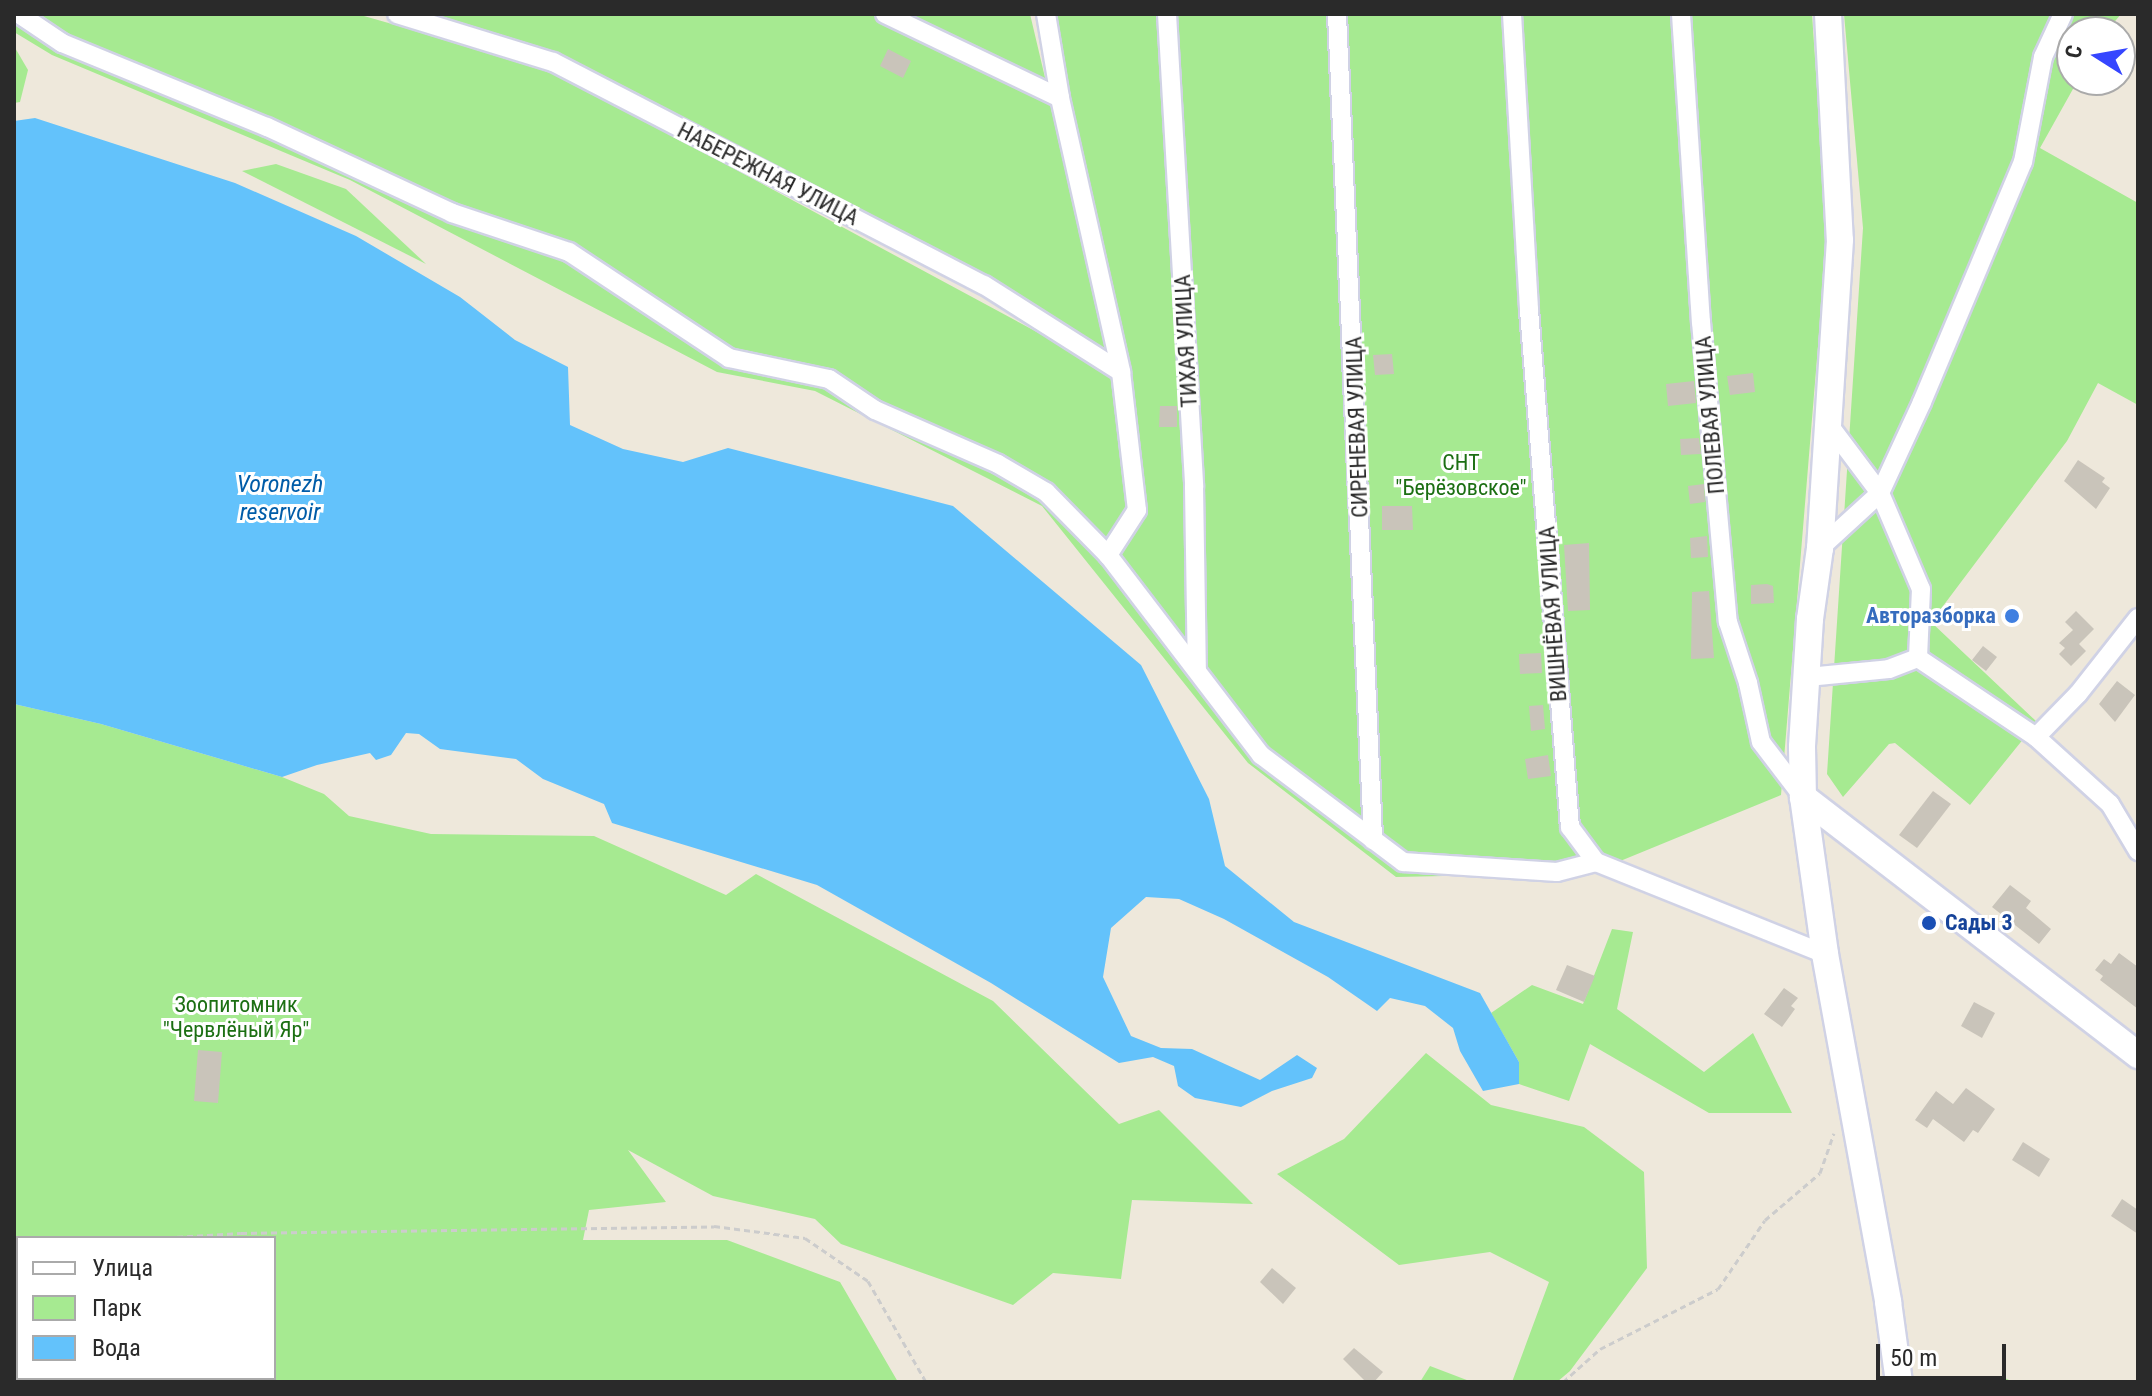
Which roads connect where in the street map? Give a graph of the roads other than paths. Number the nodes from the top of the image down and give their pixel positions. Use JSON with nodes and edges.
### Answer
{"nodes":[{"id":1,"x":19,"y":14,"type":"edge"},
{"id":2,"x":397,"y":14,"type":"edge"},
{"id":3,"x":885,"y":14,"type":"edge"},
{"id":4,"x":1046,"y":14,"type":"edge"},
{"id":5,"x":1167,"y":14,"type":"edge"},
{"id":6,"x":1337,"y":14,"type":"edge"},
{"id":7,"x":1512,"y":14,"type":"edge"},
{"id":8,"x":1681,"y":14,"type":"edge"},
{"id":9,"x":1828,"y":14,"type":"edge"},
{"id":10,"x":2063,"y":14,"type":"edge"},
{"id":11,"x":1060,"y":98,"type":"junction"},
{"id":12,"x":1121,"y":372,"type":"junction"},
{"id":13,"x":1829,"y":425,"type":"junction"},
{"id":14,"x":1880,"y":493,"type":"junction"},
{"id":15,"x":1820,"y":548,"type":"junction"},
{"id":16,"x":1108,"y":555,"type":"junction"},
{"id":17,"x":2138,"y":618,"type":"edge"},
{"id":18,"x":1918,"y":658,"type":"junction"},
{"id":19,"x":1197,"y":669,"type":"junction"},
{"id":20,"x":1808,"y":677,"type":"junction"},
{"id":21,"x":2036,"y":737,"type":"junction"},
{"id":22,"x":1803,"y":797,"type":"junction"},
{"id":23,"x":1373,"y":840,"type":"junction"},
{"id":24,"x":2138,"y":851,"type":"edge"},
{"id":25,"x":1596,"y":862,"type":"junction"},
{"id":26,"x":1825,"y":954,"type":"junction"},
{"id":27,"x":2138,"y":1055,"type":"edge"},
{"id":28,"x":1899,"y":1382,"type":"edge"}],
"edges":[{"from":1,"to":16,"type":"street"},
{"from":2,"to":12,"type":"street","name":"НАБЕРЕЖНАЯ УЛИЦА"},
{"from":3,"to":11,"type":"street"},
{"from":4,"to":11,"type":"street"},
{"from":5,"to":19,"type":"street","name":"ТИХАЯ УЛИЦА"},
{"from":6,"to":23,"type":"street","name":"СИРЕНЕВАЯ УЛИЦА"},
{"from":7,"to":25,"type":"street","name":"ВИШНЁВАЯ УЛИЦА"},
{"from":8,"to":22,"type":"street","name":"ПОЛЕВАЯ УЛИЦА"},
{"from":9,"to":13,"type":"street"},
{"from":10,"to":14,"type":"street"},
{"from":11,"to":12,"type":"street"},
{"from":12,"to":16,"type":"street"},
{"from":13,"to":14,"type":"street"},
{"from":13,"to":15,"type":"street"},
{"from":14,"to":15,"type":"street"},
{"from":14,"to":18,"type":"street"},
{"from":15,"to":20,"type":"street"},
{"from":16,"to":19,"type":"street"},
{"from":17,"to":21,"type":"street"},
{"from":18,"to":20,"type":"street"},
{"from":18,"to":21,"type":"street"},
{"from":19,"to":23,"type":"street"},
{"from":20,"to":22,"type":"street"},
{"from":21,"to":24,"type":"street"},
{"from":22,"to":26,"type":"street"},
{"from":22,"to":27,"type":"street"},
{"from":23,"to":25,"type":"street"},
{"from":25,"to":26,"type":"street"},
{"from":26,"to":28,"type":"street"}]}
